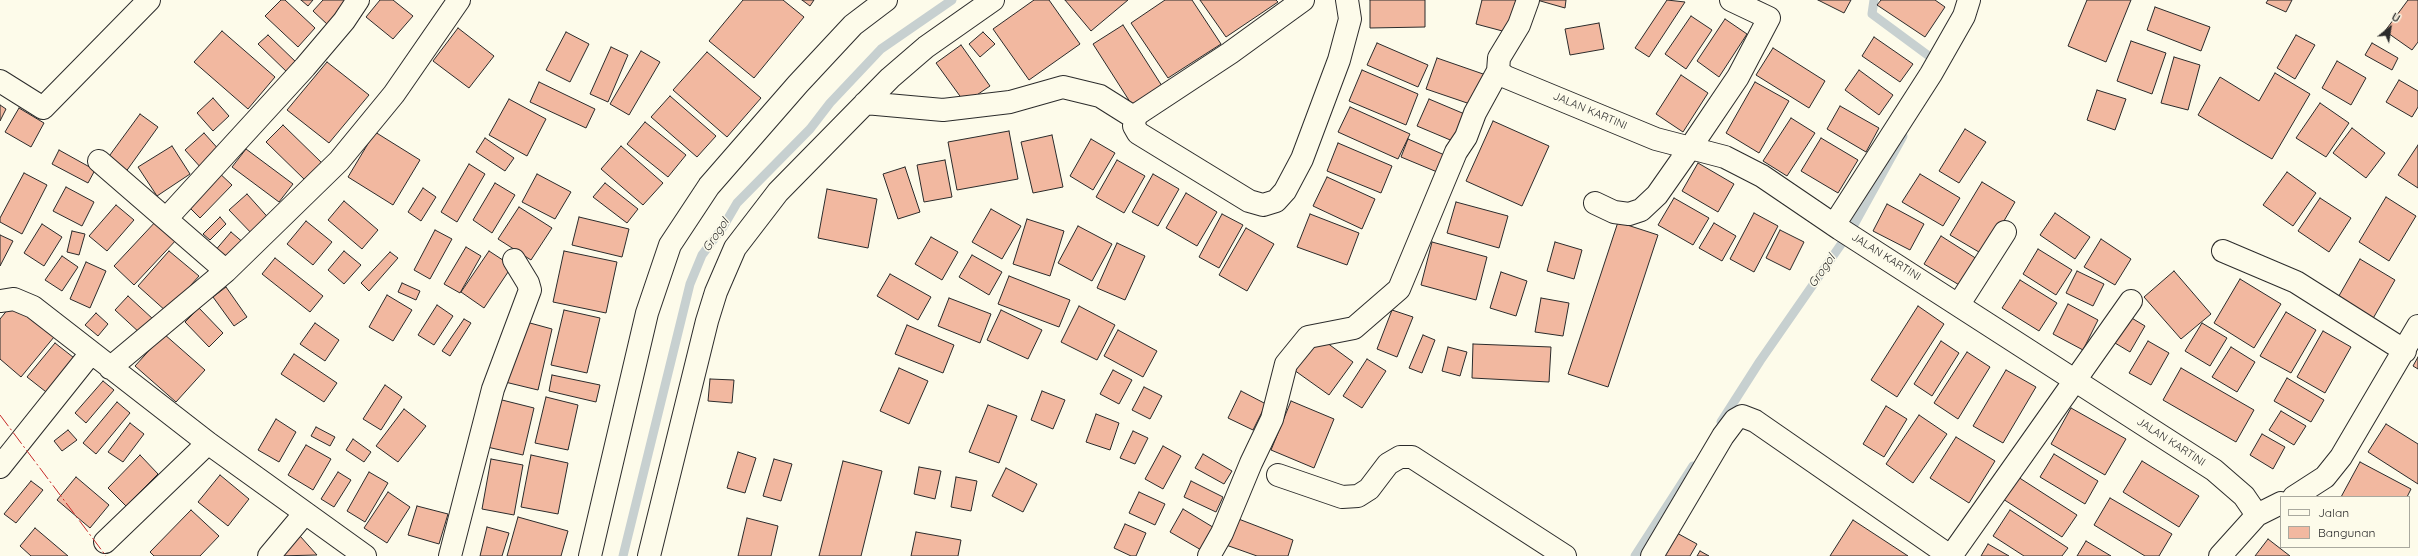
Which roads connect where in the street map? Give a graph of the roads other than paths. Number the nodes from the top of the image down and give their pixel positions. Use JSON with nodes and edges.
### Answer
{"nodes":[{"id":1,"x":149,"y":0,"type":"edge"},
{"id":2,"x":358,"y":0,"type":"edge"},
{"id":3,"x":458,"y":0,"type":"edge"},
{"id":4,"x":993,"y":0,"type":"edge"},
{"id":5,"x":1303,"y":0,"type":"edge"},
{"id":6,"x":1347,"y":0,"type":"edge"},
{"id":7,"x":1528,"y":0,"type":"edge"},
{"id":8,"x":1731,"y":0,"type":"edge"},
{"id":9,"x":1969,"y":0,"type":"edge"},
{"id":10,"x":874,"y":4,"type":"edge"},
{"id":11,"x":1498,"y":68,"type":"junction"},
{"id":12,"x":0,"y":81,"type":"edge"},
{"id":13,"x":866,"y":103,"type":"junction"},
{"id":14,"x":1135,"y":118,"type":"junction"},
{"id":15,"x":1690,"y":148,"type":"junction"},
{"id":16,"x":99,"y":161,"type":"dead end"},
{"id":17,"x":1595,"y":203,"type":"dead end"},
{"id":18,"x":166,"y":218,"type":"junction"},
{"id":19,"x":1837,"y":227,"type":"junction"},
{"id":20,"x":2005,"y":232,"type":"dead end"},
{"id":21,"x":2223,"y":251,"type":"dead end"},
{"id":22,"x":514,"y":260,"type":"dead end"},
{"id":23,"x":226,"y":270,"type":"junction"},
{"id":24,"x":0,"y":301,"type":"edge"},
{"id":25,"x":2131,"y":301,"type":"dead end"},
{"id":26,"x":1959,"y":304,"type":"junction"},
{"id":27,"x":2418,"y":326,"type":"edge"},
{"id":28,"x":2405,"y":351,"type":"junction"},
{"id":29,"x":91,"y":354,"type":"junction"},
{"id":30,"x":110,"y":368,"type":"junction"},
{"id":31,"x":2075,"y":380,"type":"junction"},
{"id":32,"x":208,"y":443,"type":"junction"},
{"id":33,"x":0,"y":468,"type":"edge"},
{"id":34,"x":1278,"y":475,"type":"dead end"},
{"id":35,"x":2296,"y":496,"type":"edge"},
{"id":36,"x":2280,"y":503,"type":"edge"},
{"id":37,"x":305,"y":513,"type":"junction"},
{"id":38,"x":2257,"y":515,"type":"junction"},
{"id":39,"x":106,"y":542,"type":"dead end"},
{"id":40,"x":269,"y":556,"type":"edge"},
{"id":41,"x":365,"y":556,"type":"edge"},
{"id":42,"x":450,"y":556,"type":"edge"},
{"id":43,"x":590,"y":556,"type":"edge"},
{"id":44,"x":649,"y":556,"type":"edge"},
{"id":45,"x":1209,"y":556,"type":"edge"},
{"id":46,"x":1565,"y":556,"type":"edge"},
{"id":47,"x":1652,"y":556,"type":"edge"},
{"id":48,"x":1951,"y":556,"type":"edge"},
{"id":49,"x":2220,"y":556,"type":"edge"}],
"edges":[{"from":1,"to":12,"type":"street"},
{"from":2,"to":18,"type":"street"},
{"from":3,"to":23,"type":"street"},
{"from":4,"to":13,"type":"street"},
{"from":5,"to":14,"type":"street"},
{"from":6,"to":14,"type":"street"},
{"from":7,"to":11,"type":"street"},
{"from":8,"to":15,"type":"street"},
{"from":9,"to":19,"type":"street"},
{"from":10,"to":43,"type":"street"},
{"from":11,"to":15,"type":"street","name":"JALAN KARTINI"},
{"from":11,"to":45,"type":"street"},
{"from":13,"to":14,"type":"street"},
{"from":13,"to":44,"type":"street"},
{"from":15,"to":17,"type":"street"},
{"from":15,"to":19,"type":"street","name":"JALAN KARTINI"},
{"from":16,"to":18,"type":"street"},
{"from":18,"to":23,"type":"street"},
{"from":19,"to":26,"type":"street","name":"JALAN KARTINI"},
{"from":20,"to":26,"type":"street"},
{"from":21,"to":28,"type":"street"},
{"from":22,"to":42,"type":"street"},
{"from":23,"to":30,"type":"street"},
{"from":24,"to":29,"type":"street"},
{"from":25,"to":31,"type":"street"},
{"from":26,"to":31,"type":"street","name":"JALAN KARTINI"},
{"from":27,"to":28,"type":"street"},
{"from":28,"to":35,"type":"street"},
{"from":29,"to":30,"type":"street"},
{"from":29,"to":33,"type":"street"},
{"from":30,"to":32,"type":"street"},
{"from":31,"to":38,"type":"street","name":"JALAN KARTINI"},
{"from":31,"to":48,"type":"street"},
{"from":32,"to":37,"type":"street"},
{"from":32,"to":39,"type":"street"},
{"from":34,"to":46,"type":"street"},
{"from":36,"to":38,"type":"street"},
{"from":37,"to":40,"type":"street"},
{"from":37,"to":41,"type":"street"},
{"from":38,"to":49,"type":"street"},
{"from":47,"to":48,"type":"street"}]}
